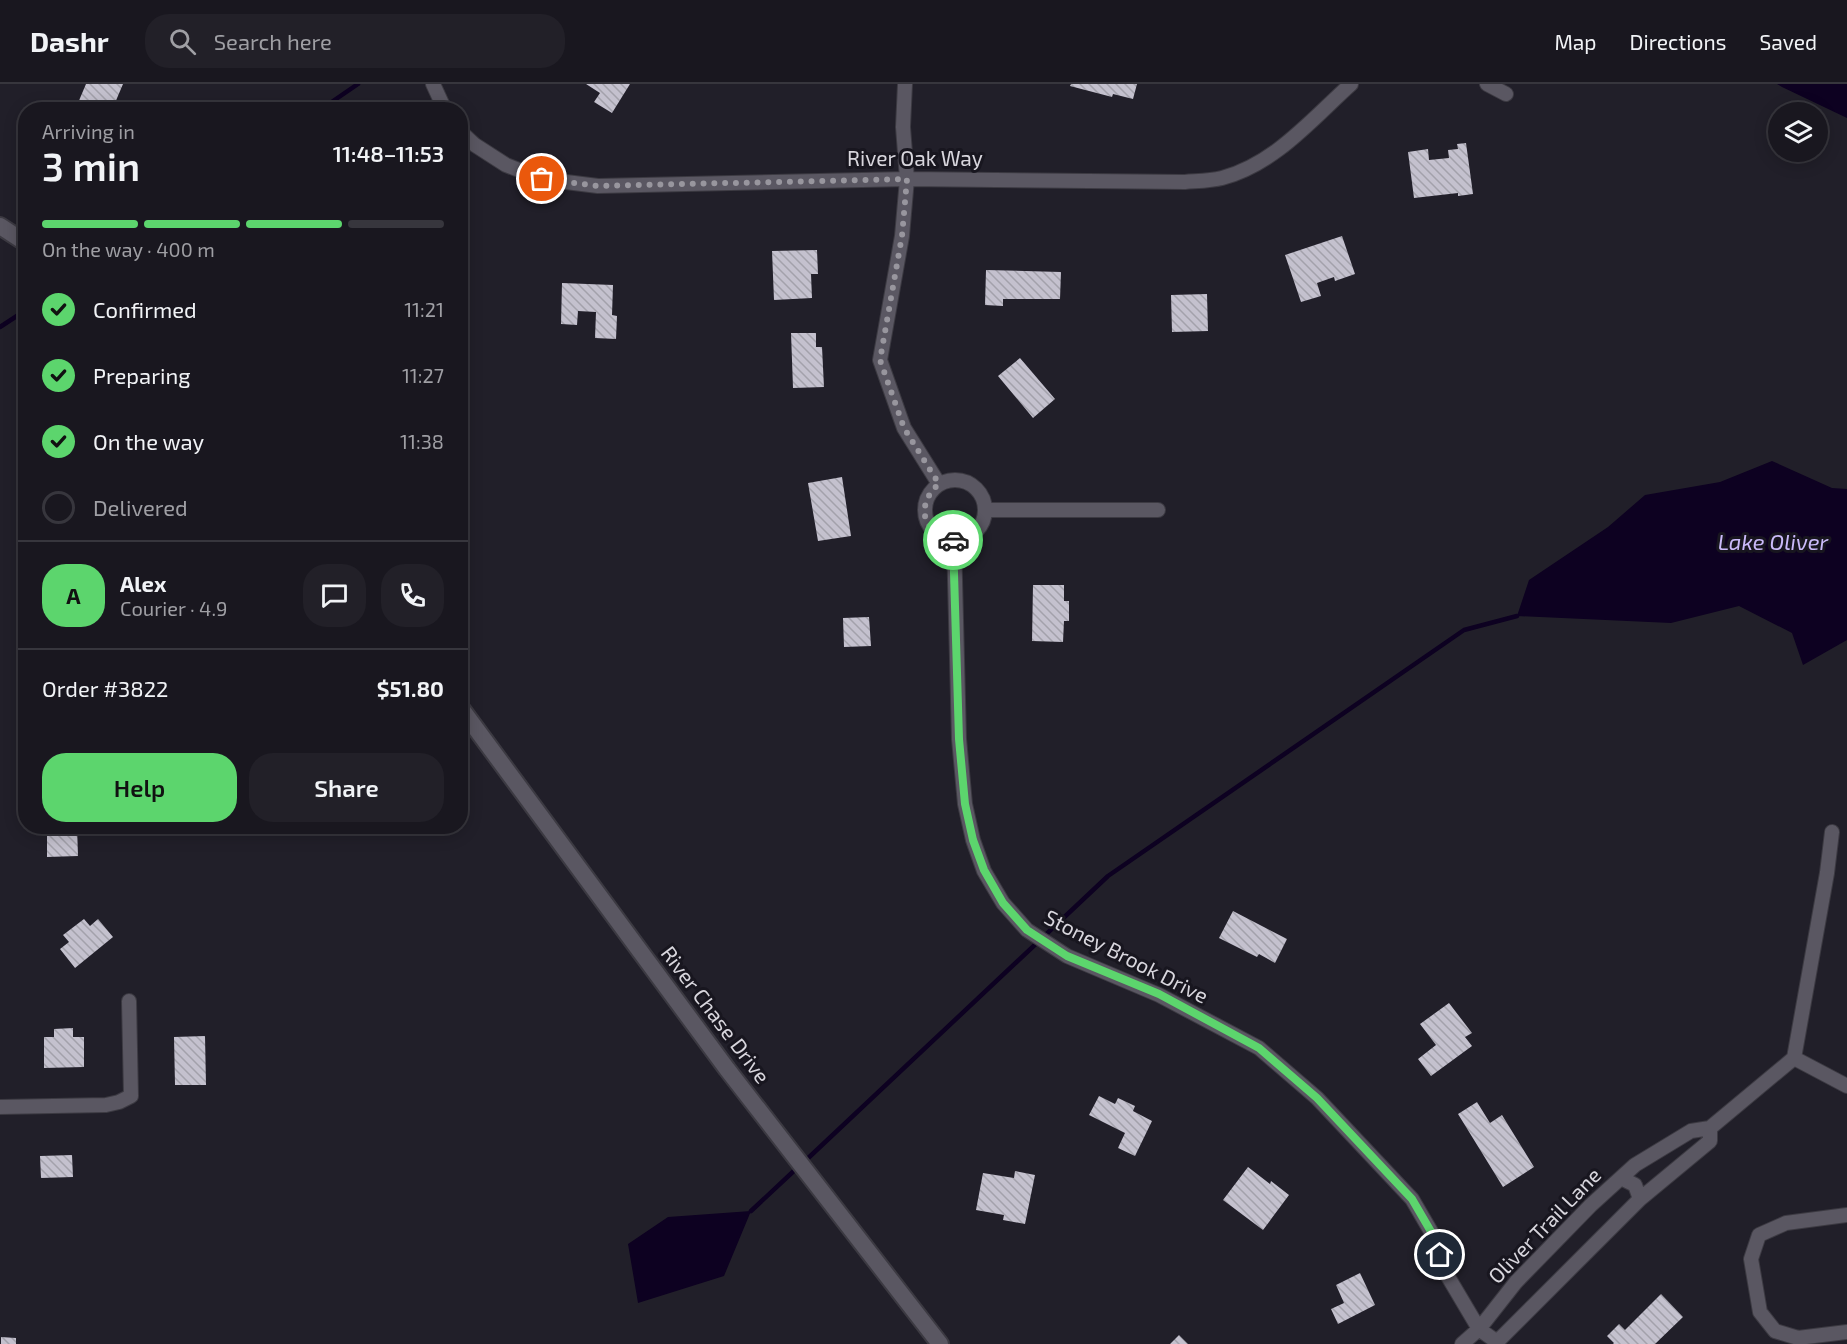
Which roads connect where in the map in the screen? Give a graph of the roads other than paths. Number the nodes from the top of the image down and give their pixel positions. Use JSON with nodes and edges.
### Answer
{"nodes":[{"id":1,"x":433,"y":84,"type":"edge"},
{"id":2,"x":906,"y":84,"type":"edge"},
{"id":3,"x":1351,"y":84,"type":"edge"},
{"id":4,"x":1487,"y":84,"type":"edge"},
{"id":5,"x":1506,"y":94,"type":"dead end"},
{"id":6,"x":441,"y":102,"type":"edge"},
{"id":7,"x":468,"y":138,"type":"edge"},
{"id":8,"x":907,"y":179,"type":"junction"},
{"id":9,"x":0,"y":226,"type":"edge"},
{"id":10,"x":18,"y":238,"type":"edge"},
{"id":11,"x":939,"y":484,"type":"junction"},
{"id":12,"x":986,"y":510,"type":"junction"},
{"id":13,"x":1158,"y":510,"type":"dead end"},
{"id":14,"x":954,"y":540,"type":"junction"},
{"id":15,"x":468,"y":718,"type":"edge"},
{"id":16,"x":1832,"y":832,"type":"dead end"},
{"id":17,"x":129,"y":1001,"type":"dead end"},
{"id":18,"x":1794,"y":1058,"type":"junction"},
{"id":19,"x":1847,"y":1086,"type":"edge"},
{"id":20,"x":0,"y":1107,"type":"edge"},
{"id":21,"x":1710,"y":1128,"type":"junction"},
{"id":22,"x":1621,"y":1178,"type":"junction"},
{"id":23,"x":1640,"y":1199,"type":"junction"},
{"id":24,"x":1847,"y":1215,"type":"edge"},
{"id":25,"x":1479,"y":1329,"type":"junction"},
{"id":26,"x":1847,"y":1332,"type":"edge"},
{"id":27,"x":1496,"y":1343,"type":"edge"},
{"id":28,"x":940,"y":1344,"type":"edge"},
{"id":29,"x":1462,"y":1344,"type":"edge"}],
"edges":[{"from":1,"to":6,"type":"street"},
{"from":2,"to":8,"type":"street"},
{"from":3,"to":8,"type":"street","name":"River Oak Way"},
{"from":4,"to":5,"type":"street"},
{"from":7,"to":8,"type":"street","name":"River Oak Way"},
{"from":8,"to":11,"type":"street"},
{"from":9,"to":10,"type":"street"},
{"from":11,"to":12,"type":"street"},
{"from":11,"to":14,"type":"street"},
{"from":12,"to":13,"type":"street"},
{"from":12,"to":14,"type":"street"},
{"from":14,"to":25,"type":"street","name":"Stoney Brook Drive"},
{"from":15,"to":28,"type":"street","name":"River Chase Drive"},
{"from":16,"to":18,"type":"street"},
{"from":17,"to":20,"type":"street"},
{"from":18,"to":19,"type":"street"},
{"from":18,"to":21,"type":"street"},
{"from":21,"to":22,"type":"street"},
{"from":21,"to":23,"type":"street"},
{"from":22,"to":23,"type":"street","name":"Oliver Trail Lane"},
{"from":22,"to":25,"type":"street","name":"Oliver Trail Lane"},
{"from":23,"to":27,"type":"street"},
{"from":24,"to":26,"type":"street"},
{"from":25,"to":27,"type":"street","name":"Stoney Brook Drive"},
{"from":25,"to":29,"type":"street","name":"Oliver Trail Lane"}]}
